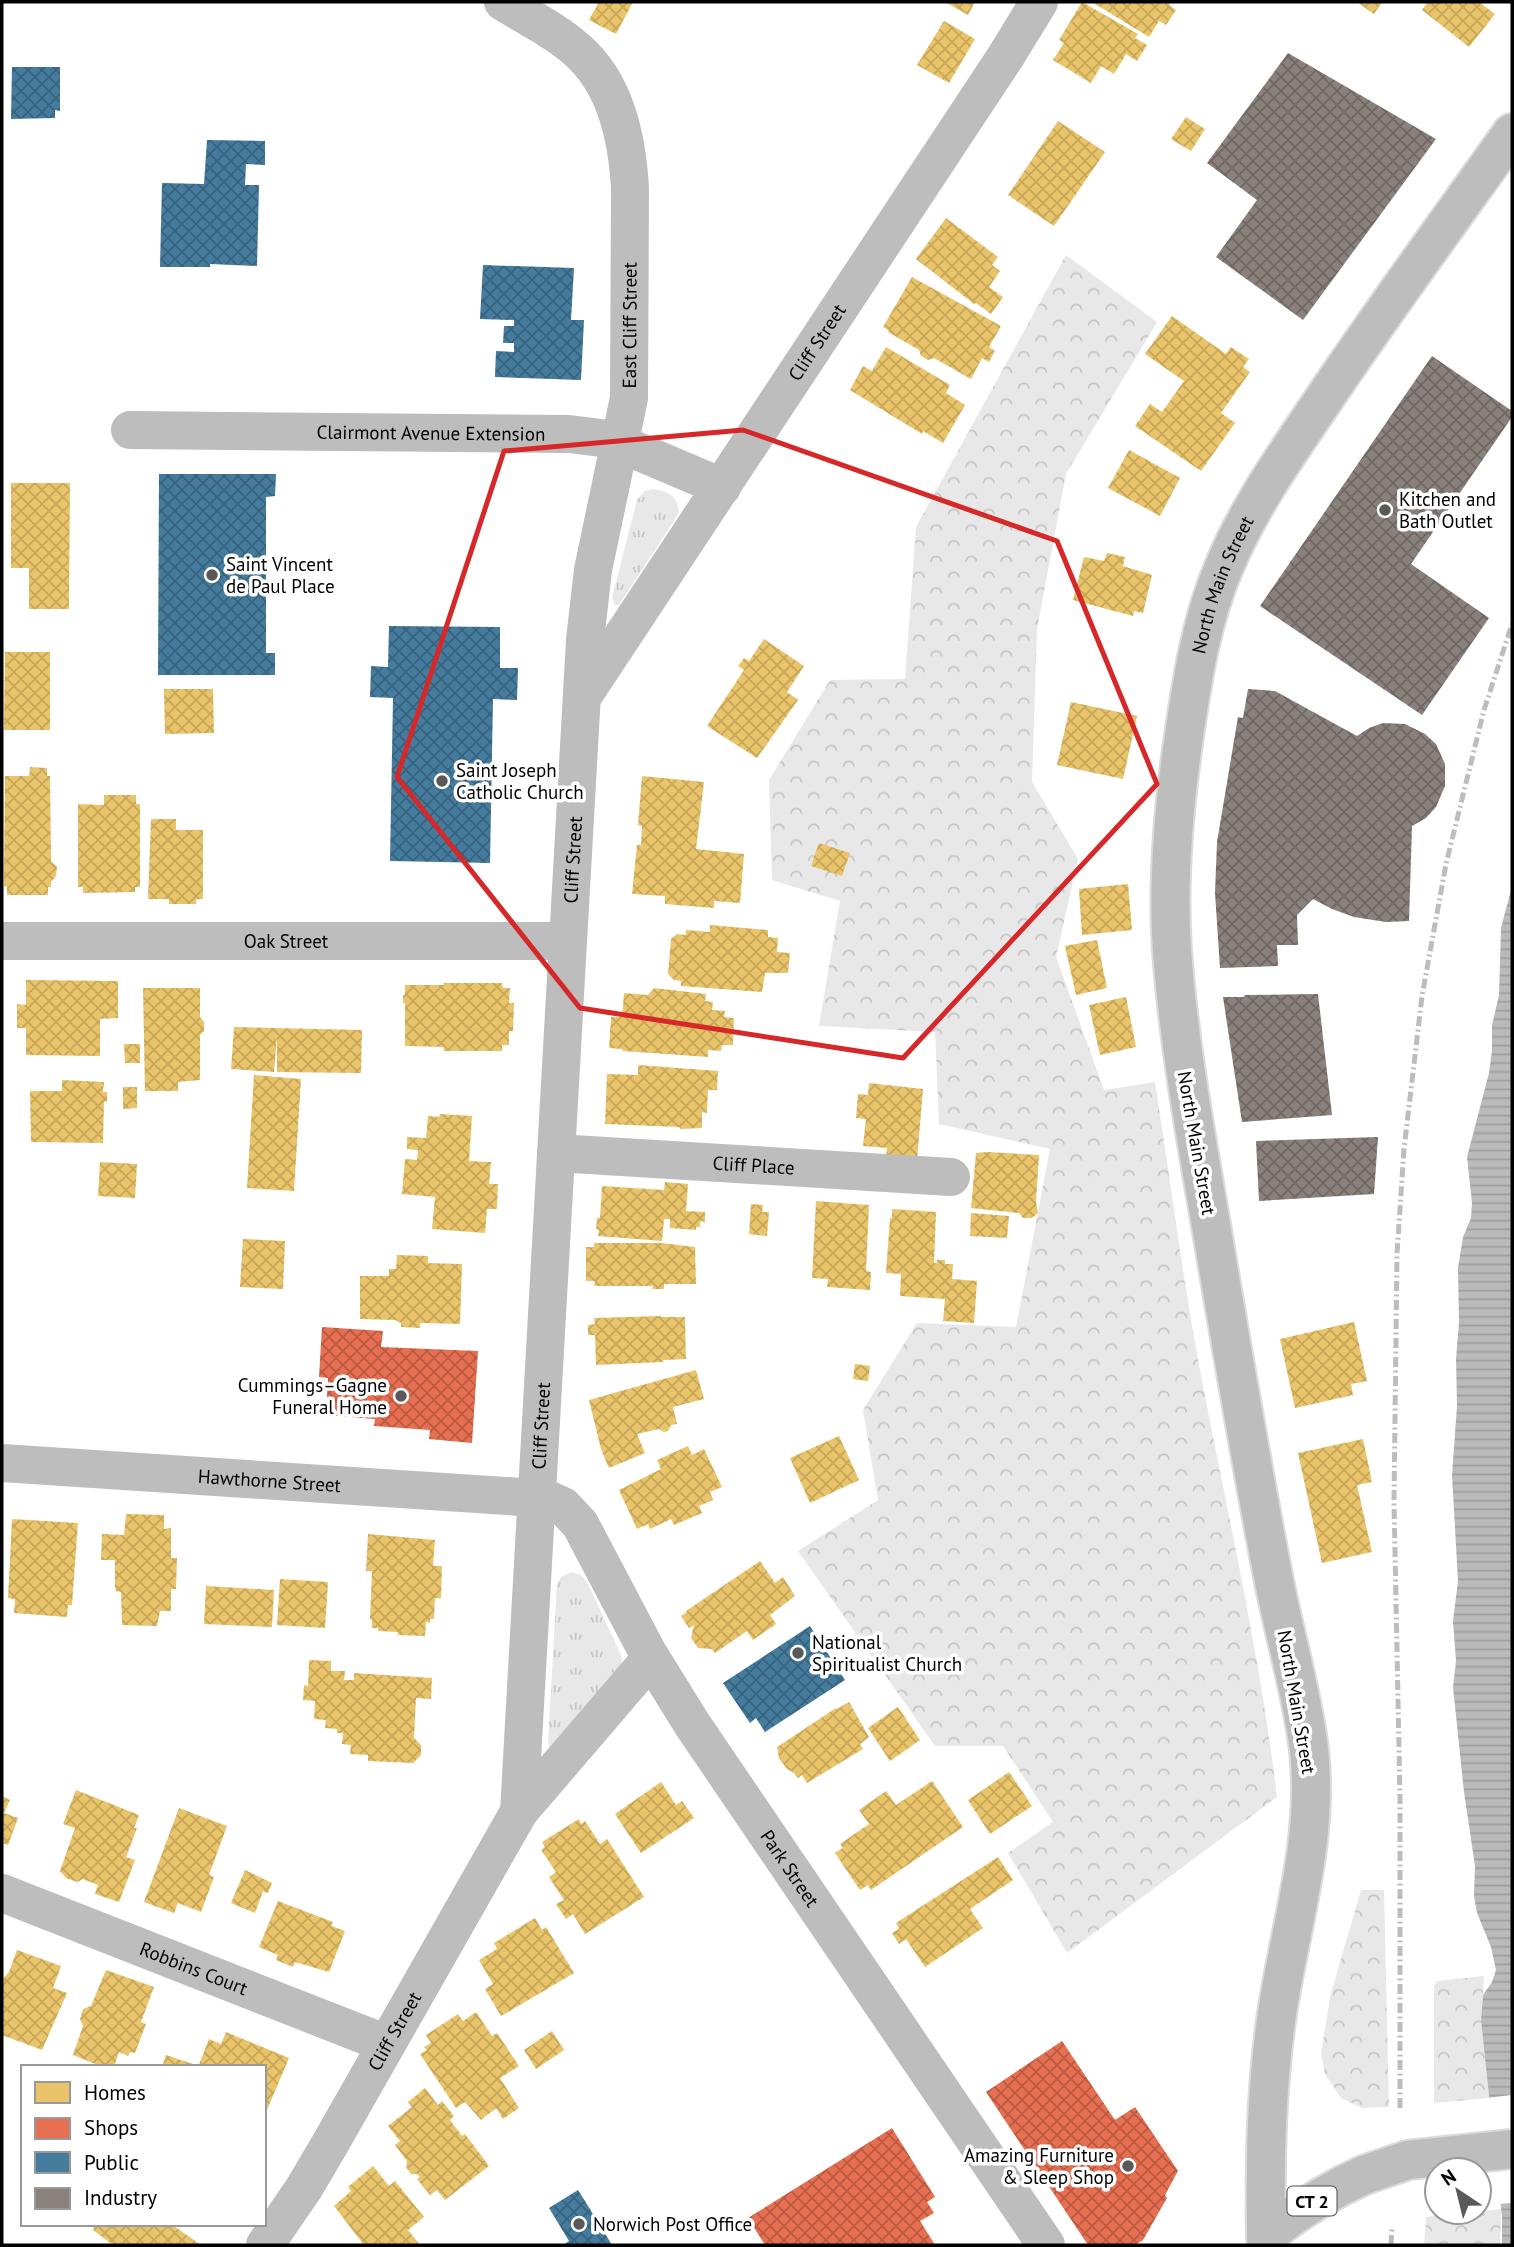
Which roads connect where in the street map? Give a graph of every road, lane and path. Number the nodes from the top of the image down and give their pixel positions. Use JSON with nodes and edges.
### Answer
{"nodes":[{"id":1,"x":503,"y":2,"type":"edge"},
{"id":2,"x":1039,"y":2,"type":"edge"},
{"id":3,"x":1512,"y":133,"type":"edge"},
{"id":4,"x":130,"y":430,"type":"dead end"},
{"id":5,"x":621,"y":444,"type":"junction"},
{"id":6,"x":722,"y":487,"type":"junction"},
{"id":7,"x":582,"y":699,"type":"junction"},
{"id":8,"x":2,"y":941,"type":"edge"},
{"id":9,"x":568,"y":941,"type":"junction"},
{"id":10,"x":556,"y":1153,"type":"junction"},
{"id":11,"x":951,"y":1177,"type":"dead end"},
{"id":12,"x":2,"y":1463,"type":"edge"},
{"id":13,"x":537,"y":1498,"type":"junction"},
{"id":14,"x":651,"y":1658,"type":"junction"},
{"id":15,"x":519,"y":1812,"type":"junction"},
{"id":16,"x":2,"y":1893,"type":"edge"},
{"id":17,"x":387,"y":2044,"type":"junction"},
{"id":18,"x":1512,"y":2149,"type":"edge"},
{"id":19,"x":1262,"y":2242,"type":"edge"},
{"id":20,"x":265,"y":2245,"type":"edge"},
{"id":21,"x":1046,"y":2245,"type":"edge"}],
"edges":[{"from":1,"to":5,"type":"main road","name":"East Cliff Street"},
{"from":2,"to":6,"type":"main road","name":"Cliff Street"},
{"from":3,"to":19,"type":"main road","name":"North Main Street"},
{"from":4,"to":5,"type":"main road","name":"Clairmont Avenue Extension"},
{"from":5,"to":6,"type":"main road","name":"Clairmont Avenue Extension"},
{"from":5,"to":7,"type":"main road","name":"East Cliff Street"},
{"from":6,"to":7,"type":"main road","name":"Cliff Street"},
{"from":7,"to":9,"type":"main road","name":"Cliff Street"},
{"from":8,"to":9,"type":"main road","name":"Oak Street"},
{"from":9,"to":10,"type":"main road","name":"Cliff Street"},
{"from":10,"to":11,"type":"main road","name":"Cliff Place"},
{"from":10,"to":13,"type":"main road","name":"Cliff Street"},
{"from":12,"to":13,"type":"main road","name":"Hawthorne Street"},
{"from":13,"to":14,"type":"main road","name":"Park Street"},
{"from":13,"to":15,"type":"main road","name":"Cliff Street"},
{"from":14,"to":15,"type":"main road","name":"Cliff Street"},
{"from":14,"to":21,"type":"main road","name":"Park Street"},
{"from":15,"to":17,"type":"main road","name":"Cliff Street"},
{"from":16,"to":17,"type":"main road","name":"Robbins Court"},
{"from":17,"to":20,"type":"main road","name":"Cliff Street"},
{"from":18,"to":19,"type":"main road","number":"CT 2","bridge":true}]}
